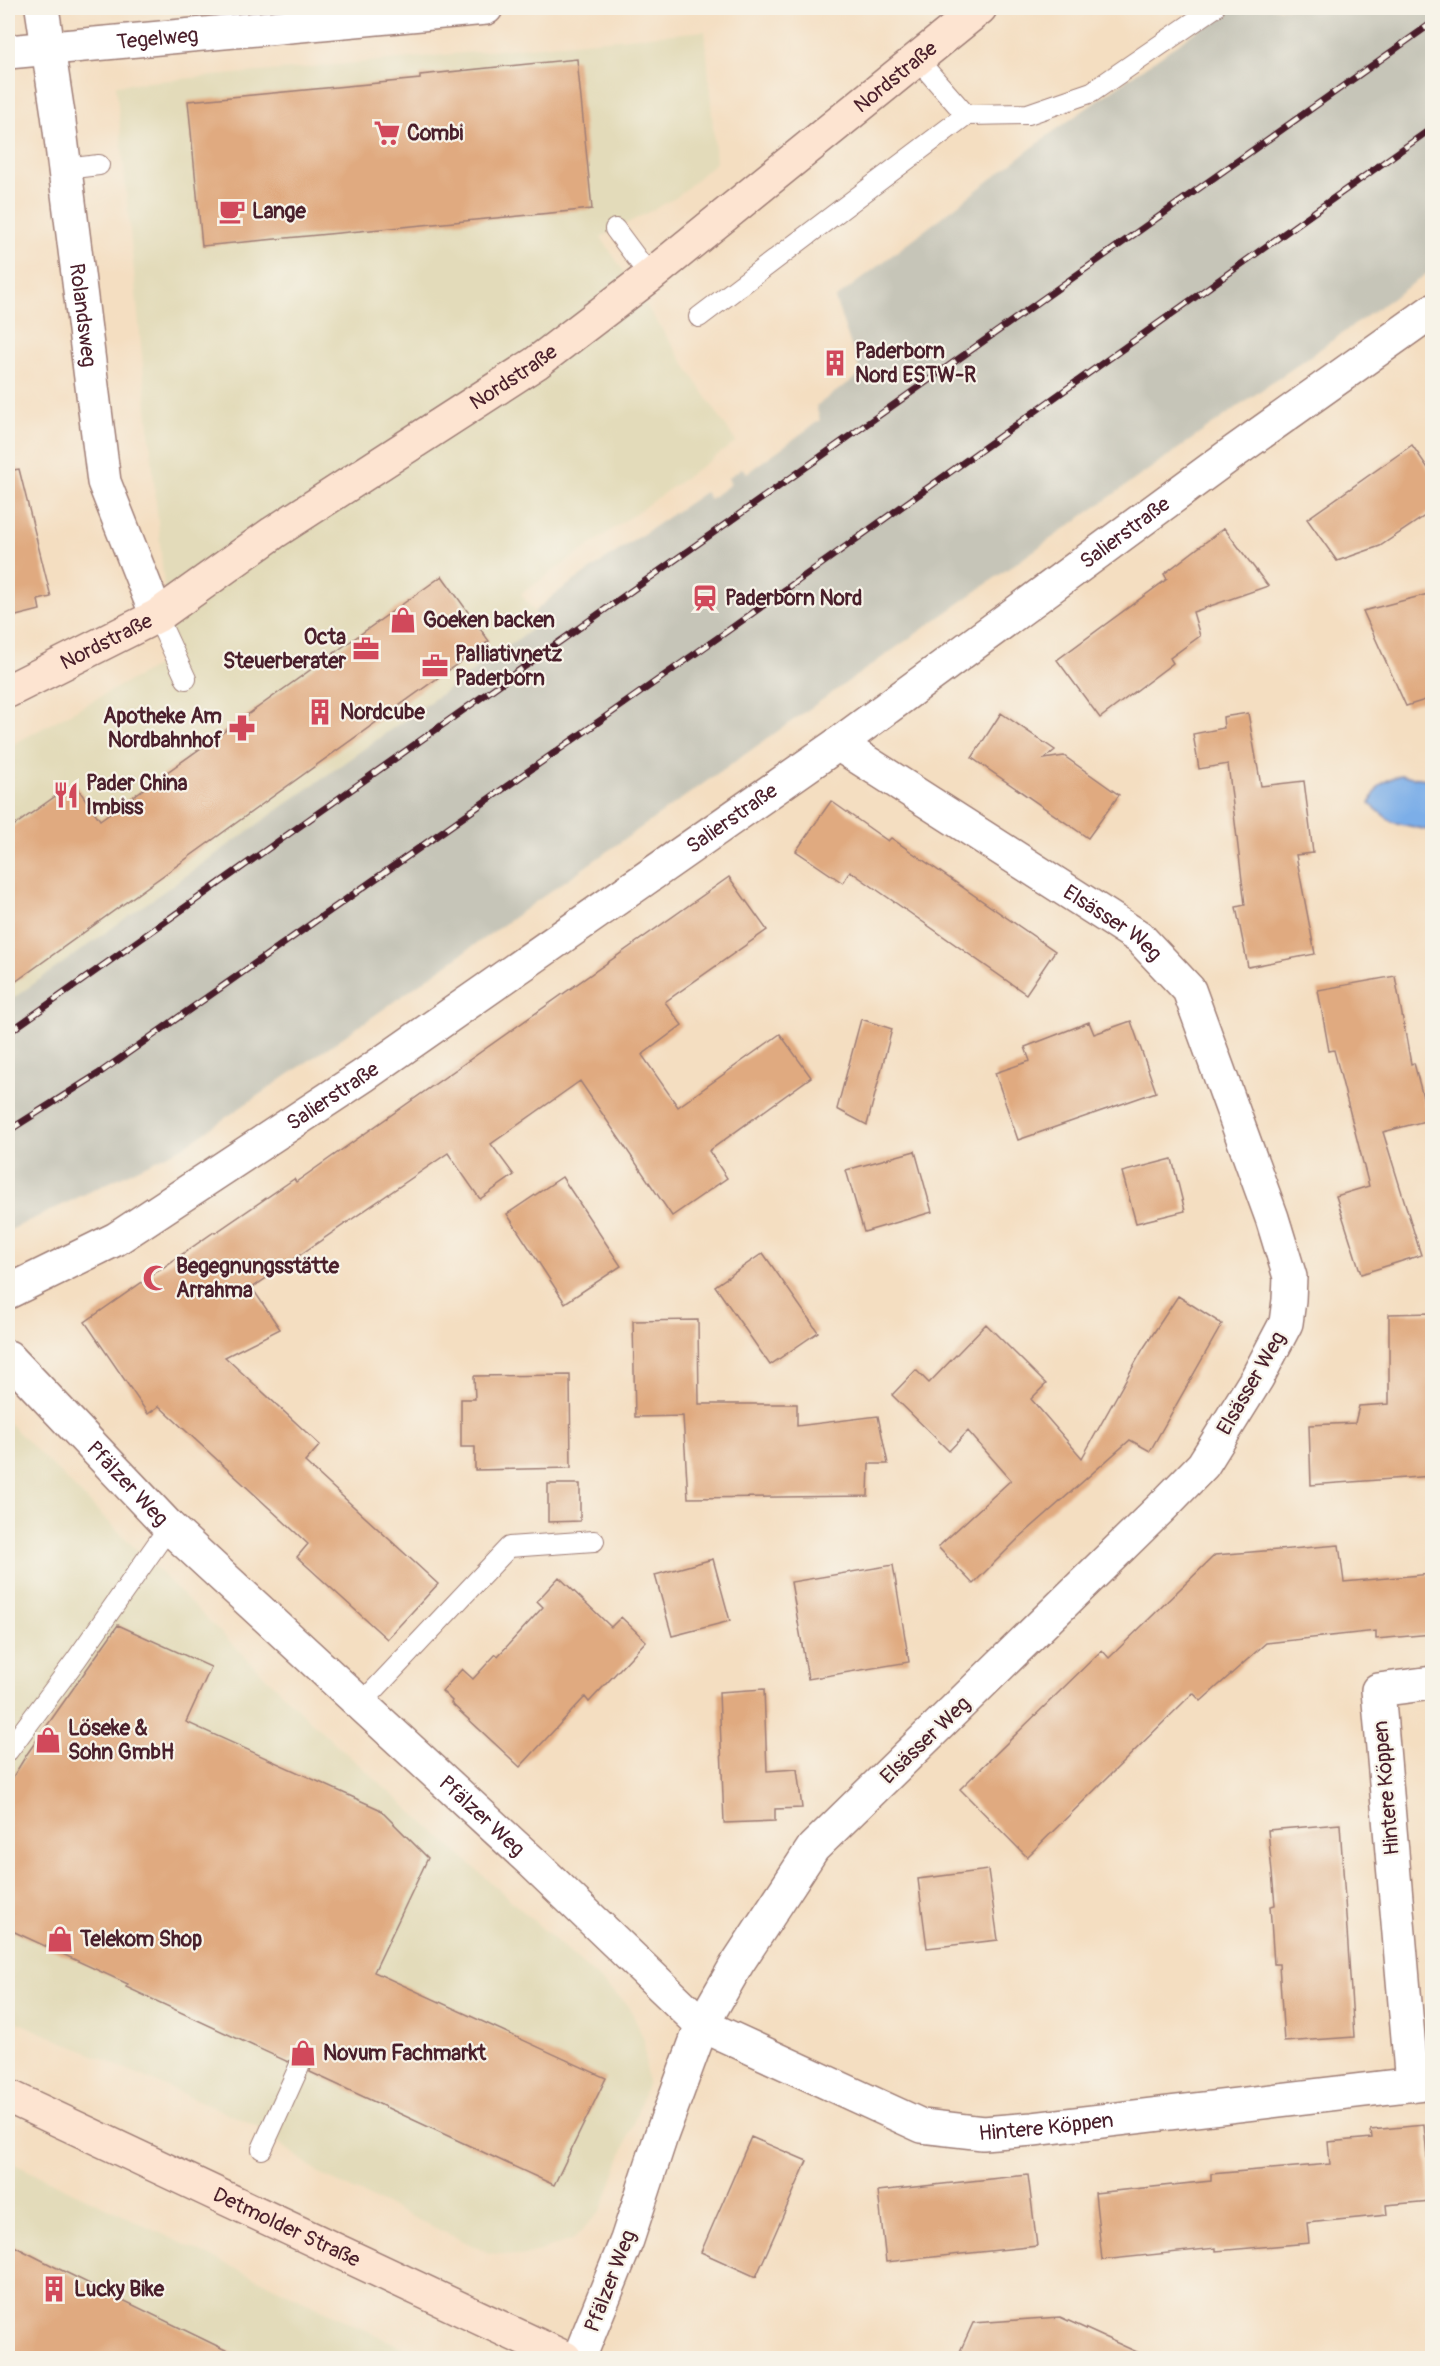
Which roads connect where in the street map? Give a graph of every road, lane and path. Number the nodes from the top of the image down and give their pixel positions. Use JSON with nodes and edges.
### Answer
{"nodes":[{"id":1,"x":42,"y":8,"type":"edge"},
{"id":2,"x":486,"y":8,"type":"edge"},
{"id":3,"x":980,"y":8,"type":"edge"},
{"id":4,"x":1214,"y":8,"type":"edge"},
{"id":5,"x":48,"y":48,"type":"junction"},
{"id":6,"x":8,"y":52,"type":"edge"},
{"id":7,"x":917,"y":59,"type":"junction"},
{"id":8,"x":966,"y":115,"type":"junction"},
{"id":9,"x":99,"y":165,"type":"dead end"},
{"id":10,"x":65,"y":169,"type":"junction"},
{"id":11,"x":615,"y":229,"type":"dead end"},
{"id":12,"x":650,"y":276,"type":"junction"},
{"id":13,"x":1432,"y":311,"type":"edge"},
{"id":14,"x":699,"y":317,"type":"dead end"},
{"id":15,"x":157,"y":616,"type":"junction"},
{"id":16,"x":186,"y":679,"type":"dead end"},
{"id":17,"x":8,"y":691,"type":"edge"},
{"id":18,"x":838,"y":744,"type":"junction"},
{"id":19,"x":8,"y":1292,"type":"edge"},
{"id":20,"x":8,"y":1357,"type":"edge"},
{"id":21,"x":169,"y":1527,"type":"junction"},
{"id":22,"x":594,"y":1541,"type":"dead end"},
{"id":23,"x":1432,"y":1683,"type":"edge"},
{"id":24,"x":360,"y":1705,"type":"junction"},
{"id":25,"x":8,"y":1751,"type":"edge"},
{"id":26,"x":702,"y":2025,"type":"junction"},
{"id":27,"x":299,"y":2067,"type":"dead end"},
{"id":28,"x":1422,"y":2083,"type":"edge"},
{"id":29,"x":8,"y":2096,"type":"edge"},
{"id":30,"x":262,"y":2149,"type":"dead end"},
{"id":31,"x":565,"y":2358,"type":"edge"},
{"id":32,"x":579,"y":2358,"type":"edge"}],
"edges":[{"from":1,"to":5,"type":"street","name":"Rolandsweg"},
{"from":2,"to":5,"type":"street","name":"Tegelweg"},
{"from":3,"to":7,"type":"street","name":"Nordstraße"},
{"from":4,"to":8,"type":"lane"},
{"from":5,"to":6,"type":"street","name":"Tegelweg"},
{"from":5,"to":10,"type":"street","name":"Rolandsweg"},
{"from":7,"to":8,"type":"lane"},
{"from":7,"to":12,"type":"street","name":"Nordstraße"},
{"from":8,"to":14,"type":"lane"},
{"from":9,"to":10,"type":"lane"},
{"from":10,"to":15,"type":"street","name":"Rolandsweg"},
{"from":11,"to":12,"type":"lane"},
{"from":12,"to":15,"type":"street","name":"Nordstraße"},
{"from":13,"to":18,"type":"street","name":"Salierstraße"},
{"from":15,"to":16,"type":"lane"},
{"from":15,"to":17,"type":"street","name":"Nordstraße"},
{"from":18,"to":19,"type":"street","name":"Salierstraße"},
{"from":18,"to":26,"type":"street","name":"Elsässer Weg"},
{"from":20,"to":21,"type":"street","name":"Pfälzer Weg"},
{"from":21,"to":24,"type":"street","name":"Pfälzer Weg"},
{"from":21,"to":25,"type":"lane"},
{"from":22,"to":24,"type":"lane"},
{"from":23,"to":28,"type":"street","name":"Hintere Köppen"},
{"from":24,"to":26,"type":"street","name":"Pfälzer Weg"},
{"from":26,"to":28,"type":"street","name":"Hintere Köppen"},
{"from":26,"to":32,"type":"street","name":"Pfälzer Weg"},
{"from":27,"to":30,"type":"lane"},
{"from":29,"to":31,"type":"street","name":"Detmolder Straße"}]}
